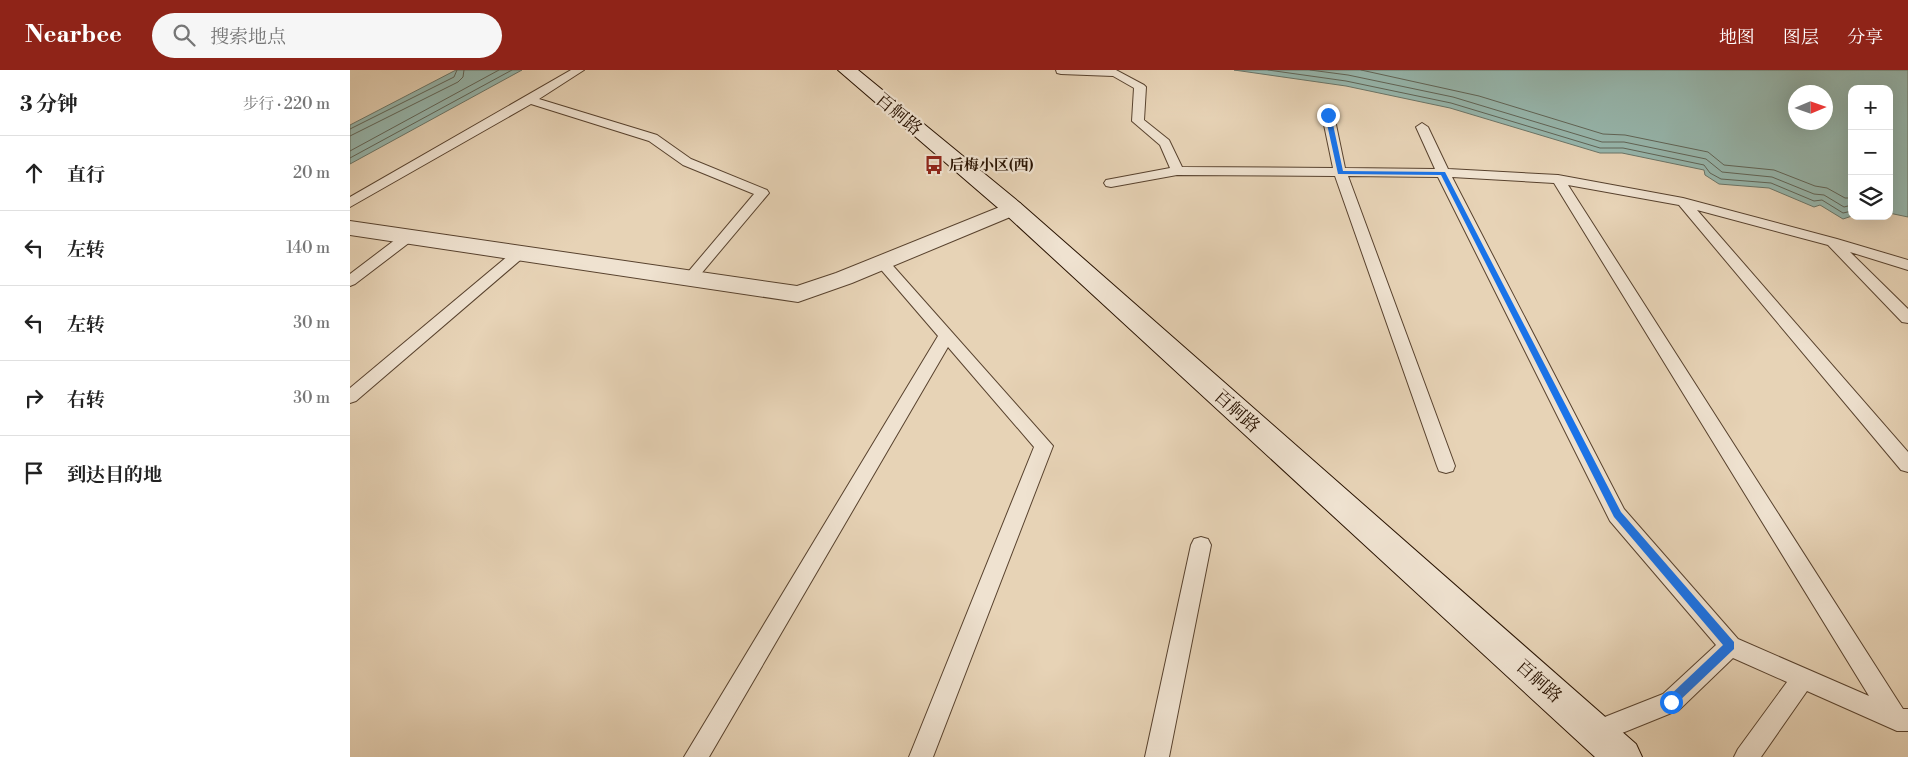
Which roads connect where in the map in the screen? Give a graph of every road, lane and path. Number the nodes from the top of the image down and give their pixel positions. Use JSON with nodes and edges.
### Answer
{"nodes":[{"id":1,"x":579,"y":70,"type":"edge"},
{"id":2,"x":847,"y":70,"type":"edge"},
{"id":3,"x":1061,"y":71,"type":"edge"},
{"id":4,"x":530,"y":100,"type":"junction"},
{"id":5,"x":1328,"y":115,"type":"dead end"},
{"id":6,"x":1422,"y":127,"type":"dead end"},
{"id":7,"x":1177,"y":172,"type":"junction"},
{"id":8,"x":1340,"y":173,"type":"junction"},
{"id":9,"x":1443,"y":173,"type":"junction"},
{"id":10,"x":1558,"y":179,"type":"junction"},
{"id":11,"x":1111,"y":183,"type":"dead end"},
{"id":12,"x":350,"y":202,"type":"edge"},
{"id":13,"x":1683,"y":202,"type":"junction"},
{"id":14,"x":1012,"y":208,"type":"junction"},
{"id":15,"x":350,"y":228,"type":"edge"},
{"id":16,"x":409,"y":236,"type":"junction"},
{"id":17,"x":1832,"y":242,"type":"junction"},
{"id":18,"x":520,"y":253,"type":"junction"},
{"id":19,"x":882,"y":262,"type":"junction"},
{"id":20,"x":1908,"y":266,"type":"edge"},
{"id":21,"x":690,"y":278,"type":"junction"},
{"id":22,"x":350,"y":280,"type":"edge"},
{"id":23,"x":1908,"y":318,"type":"edge"},
{"id":24,"x":946,"y":335,"type":"junction"},
{"id":25,"x":350,"y":397,"type":"edge"},
{"id":26,"x":1908,"y":465,"type":"edge"},
{"id":27,"x":1446,"y":466,"type":"dead end"},
{"id":28,"x":1201,"y":545,"type":"dead end"},
{"id":29,"x":1730,"y":646,"type":"junction"},
{"id":30,"x":1803,"y":679,"type":"junction"},
{"id":31,"x":1902,"y":720,"type":"edge"},
{"id":32,"x":1595,"y":732,"type":"junction"},
{"id":33,"x":696,"y":757,"type":"edge"},
{"id":34,"x":921,"y":757,"type":"edge"},
{"id":35,"x":1157,"y":757,"type":"edge"},
{"id":36,"x":1623,"y":757,"type":"edge"},
{"id":37,"x":1746,"y":757,"type":"edge"}],
"edges":[{"from":1,"to":4,"type":"lane"},
{"from":2,"to":14,"type":"street","name":"百舸路"},
{"from":3,"to":7,"type":"lane"},
{"from":4,"to":12,"type":"lane"},
{"from":4,"to":21,"type":"lane"},
{"from":5,"to":8,"type":"lane"},
{"from":6,"to":9,"type":"lane"},
{"from":7,"to":8,"type":"lane"},
{"from":7,"to":11,"type":"lane"},
{"from":8,"to":9,"type":"lane"},
{"from":8,"to":27,"type":"lane"},
{"from":9,"to":10,"type":"lane"},
{"from":9,"to":29,"type":"lane"},
{"from":10,"to":13,"type":"lane"},
{"from":10,"to":31,"type":"lane"},
{"from":13,"to":17,"type":"lane"},
{"from":13,"to":26,"type":"lane"},
{"from":14,"to":19,"type":"street"},
{"from":14,"to":32,"type":"street","name":"百舸路"},
{"from":15,"to":16,"type":"street"},
{"from":16,"to":18,"type":"street"},
{"from":16,"to":22,"type":"lane"},
{"from":17,"to":20,"type":"lane"},
{"from":17,"to":23,"type":"lane"},
{"from":18,"to":21,"type":"street"},
{"from":18,"to":25,"type":"lane"},
{"from":19,"to":21,"type":"street"},
{"from":19,"to":24,"type":"lane"},
{"from":24,"to":33,"type":"lane"},
{"from":24,"to":34,"type":"lane"},
{"from":28,"to":35,"type":"lane"},
{"from":29,"to":30,"type":"lane"},
{"from":29,"to":32,"type":"lane"},
{"from":30,"to":31,"type":"lane"},
{"from":30,"to":37,"type":"lane"},
{"from":32,"to":36,"type":"street","name":"百舸路"}]}
